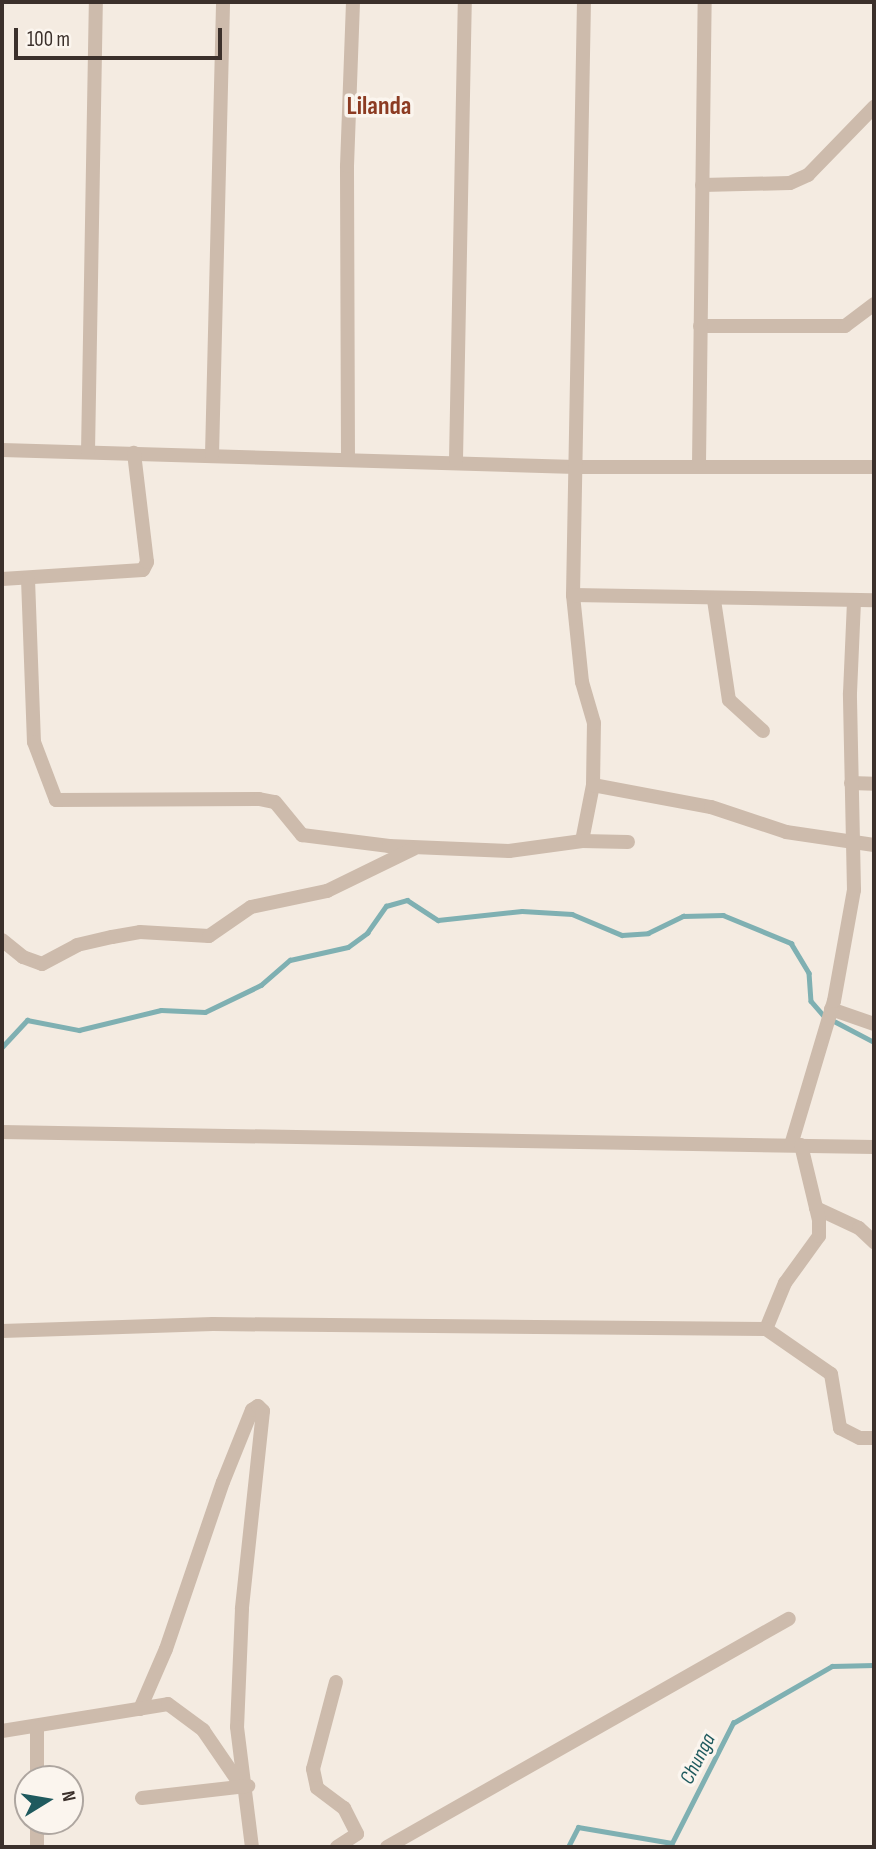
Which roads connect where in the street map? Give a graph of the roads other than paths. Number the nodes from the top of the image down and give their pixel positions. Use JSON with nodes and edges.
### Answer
{"nodes":[{"id":1,"x":96,"y":2,"type":"edge"},
{"id":2,"x":223,"y":2,"type":"edge"},
{"id":3,"x":353,"y":2,"type":"edge"},
{"id":4,"x":465,"y":2,"type":"edge"},
{"id":5,"x":584,"y":2,"type":"edge"},
{"id":6,"x":705,"y":2,"type":"edge"},
{"id":7,"x":874,"y":107,"type":"edge"},
{"id":8,"x":702,"y":185,"type":"junction"},
{"id":9,"x":874,"y":304,"type":"edge"},
{"id":10,"x":699,"y":326,"type":"junction"},
{"id":11,"x":2,"y":450,"type":"edge"},
{"id":12,"x":88,"y":452,"type":"junction"},
{"id":13,"x":135,"y":453,"type":"junction"},
{"id":14,"x":212,"y":455,"type":"junction"},
{"id":15,"x":348,"y":459,"type":"junction"},
{"id":16,"x":456,"y":460,"type":"junction"},
{"id":17,"x":699,"y":464,"type":"junction"},
{"id":18,"x":576,"y":467,"type":"junction"},
{"id":19,"x":874,"y":467,"type":"edge"},
{"id":20,"x":2,"y":579,"type":"edge"},
{"id":21,"x":28,"y":579,"type":"junction"},
{"id":22,"x":573,"y":595,"type":"junction"},
{"id":23,"x":714,"y":600,"type":"junction"},
{"id":24,"x":854,"y":600,"type":"junction"},
{"id":25,"x":874,"y":600,"type":"edge"},
{"id":26,"x":763,"y":731,"type":"dead end"},
{"id":27,"x":851,"y":783,"type":"junction"},
{"id":28,"x":593,"y":785,"type":"junction"},
{"id":29,"x":874,"y":785,"type":"edge"},
{"id":30,"x":582,"y":841,"type":"junction"},
{"id":31,"x":628,"y":842,"type":"dead end"},
{"id":32,"x":851,"y":843,"type":"junction"},
{"id":33,"x":874,"y":845,"type":"edge"},
{"id":34,"x":415,"y":848,"type":"junction"},
{"id":35,"x":2,"y":940,"type":"edge"},
{"id":36,"x":831,"y":1009,"type":"junction"},
{"id":37,"x":874,"y":1024,"type":"edge"},
{"id":38,"x":2,"y":1132,"type":"edge"},
{"id":39,"x":796,"y":1145,"type":"junction"},
{"id":40,"x":874,"y":1147,"type":"edge"},
{"id":41,"x":816,"y":1208,"type":"junction"},
{"id":42,"x":874,"y":1242,"type":"edge"},
{"id":43,"x":766,"y":1329,"type":"junction"},
{"id":44,"x":2,"y":1331,"type":"edge"},
{"id":45,"x":874,"y":1438,"type":"edge"},
{"id":46,"x":789,"y":1619,"type":"dead end"},
{"id":47,"x":336,"y":1682,"type":"dead end"},
{"id":48,"x":140,"y":1709,"type":"junction"},
{"id":49,"x":37,"y":1727,"type":"junction"},
{"id":50,"x":2,"y":1731,"type":"edge"},
{"id":51,"x":37,"y":1765,"type":"edge"},
{"id":52,"x":245,"y":1786,"type":"junction"},
{"id":53,"x":142,"y":1798,"type":"dead end"},
{"id":54,"x":252,"y":1847,"type":"edge"},
{"id":55,"x":337,"y":1847,"type":"edge"},
{"id":56,"x":387,"y":1847,"type":"edge"}],
"edges":[{"from":1,"to":12,"type":"street"},
{"from":2,"to":14,"type":"street"},
{"from":3,"to":15,"type":"street"},
{"from":4,"to":16,"type":"street"},
{"from":5,"to":18,"type":"street"},
{"from":6,"to":8,"type":"street"},
{"from":7,"to":8,"type":"street"},
{"from":8,"to":10,"type":"street"},
{"from":9,"to":10,"type":"street"},
{"from":10,"to":17,"type":"street"},
{"from":11,"to":12,"type":"street"},
{"from":12,"to":13,"type":"street"},
{"from":13,"to":14,"type":"street"},
{"from":13,"to":21,"type":"street"},
{"from":14,"to":15,"type":"street"},
{"from":15,"to":16,"type":"street"},
{"from":16,"to":18,"type":"street"},
{"from":17,"to":18,"type":"street"},
{"from":17,"to":19,"type":"street"},
{"from":18,"to":22,"type":"street"},
{"from":20,"to":21,"type":"street"},
{"from":21,"to":34,"type":"street"},
{"from":22,"to":23,"type":"street"},
{"from":22,"to":28,"type":"street"},
{"from":23,"to":24,"type":"street"},
{"from":23,"to":26,"type":"street"},
{"from":24,"to":25,"type":"street"},
{"from":24,"to":27,"type":"street"},
{"from":27,"to":29,"type":"street"},
{"from":27,"to":32,"type":"street"},
{"from":28,"to":30,"type":"street"},
{"from":28,"to":32,"type":"street"},
{"from":30,"to":31,"type":"street"},
{"from":30,"to":34,"type":"street"},
{"from":32,"to":33,"type":"street"},
{"from":32,"to":36,"type":"street"},
{"from":34,"to":35,"type":"street"},
{"from":36,"to":37,"type":"street"},
{"from":36,"to":39,"type":"street"},
{"from":38,"to":39,"type":"street"},
{"from":39,"to":40,"type":"street"},
{"from":39,"to":41,"type":"street"},
{"from":41,"to":42,"type":"street"},
{"from":41,"to":43,"type":"street"},
{"from":43,"to":44,"type":"street"},
{"from":43,"to":45,"type":"street"},
{"from":46,"to":56,"type":"street"},
{"from":47,"to":55,"type":"street"},
{"from":48,"to":49,"type":"street"},
{"from":48,"to":52,"type":"street"},
{"from":48,"to":52,"type":"street"},
{"from":49,"to":50,"type":"street"},
{"from":49,"to":51,"type":"street"},
{"from":52,"to":53,"type":"street"},
{"from":52,"to":54,"type":"street"}]}
